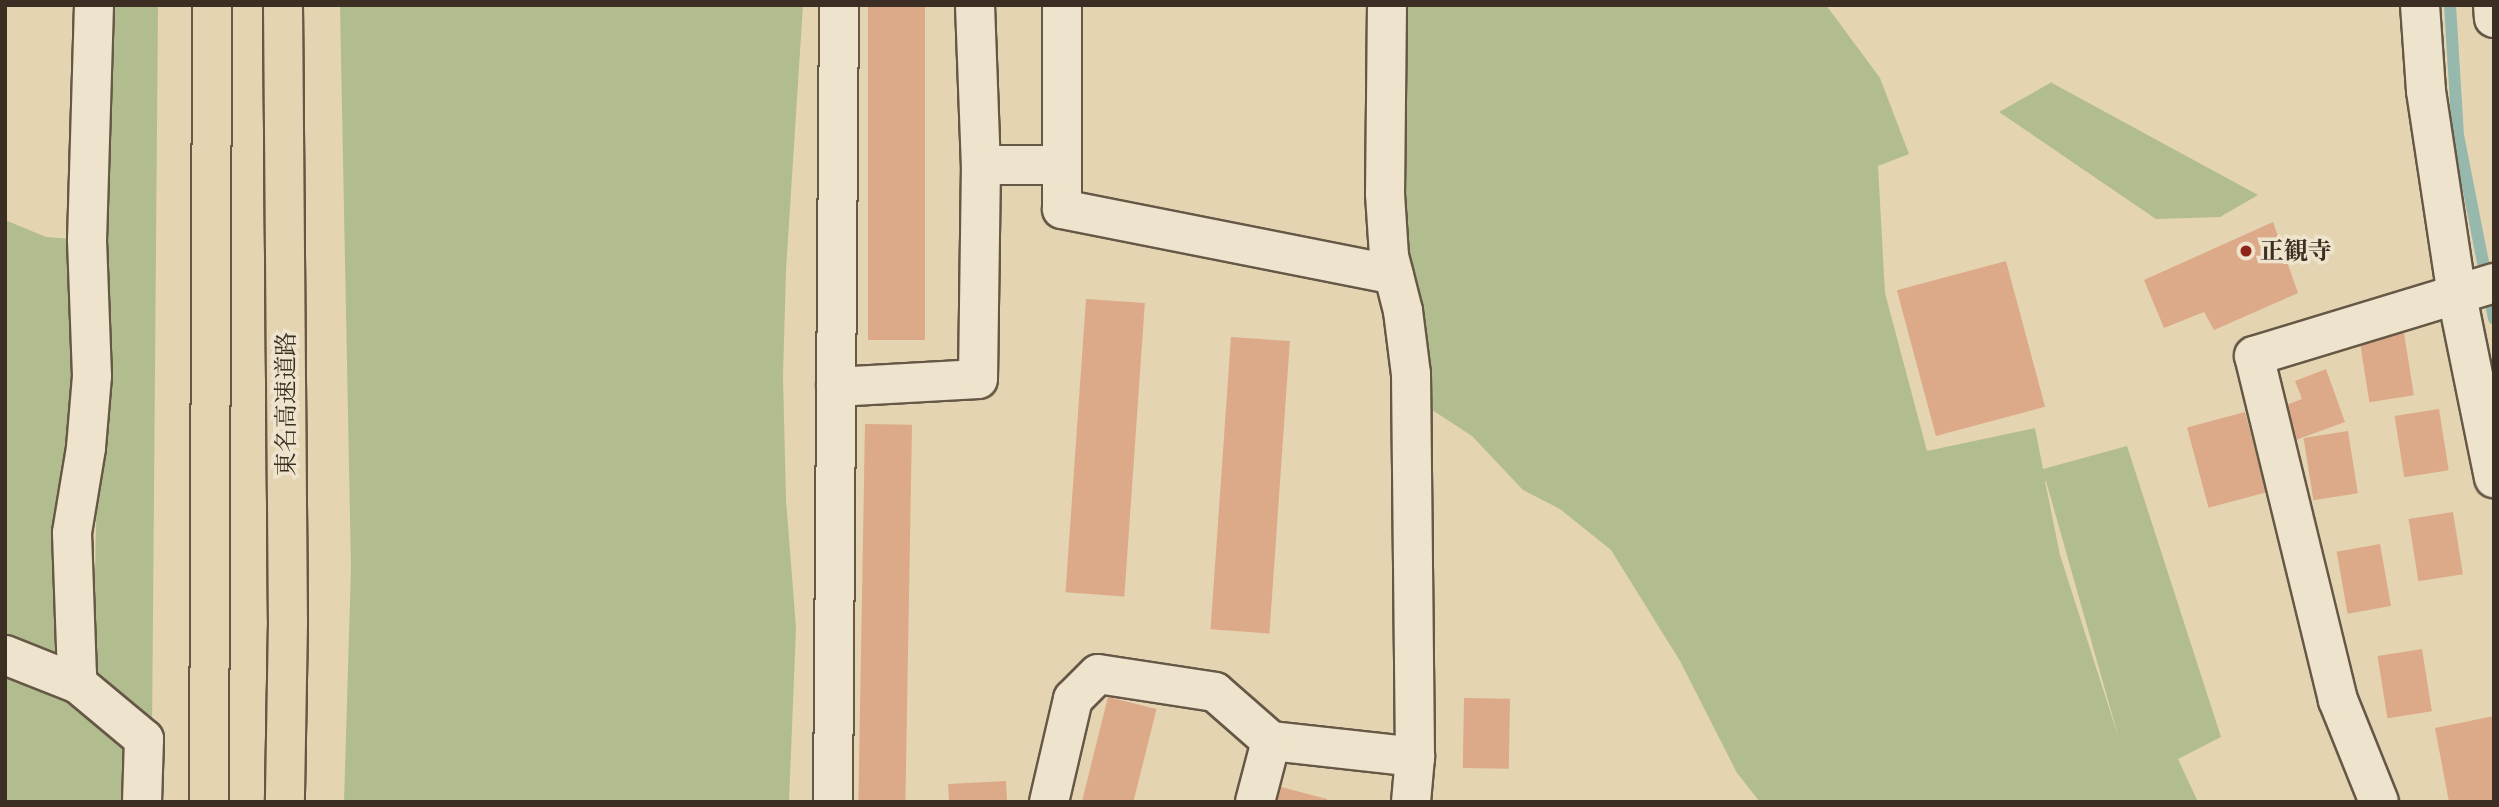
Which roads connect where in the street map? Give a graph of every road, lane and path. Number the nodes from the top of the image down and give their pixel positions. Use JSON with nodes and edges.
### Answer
{"nodes":[{"id":1,"x":94,"y":5,"type":"edge"},
{"id":2,"x":212,"y":5,"type":"edge"},
{"id":3,"x":283,"y":5,"type":"edge"},
{"id":4,"x":839,"y":5,"type":"edge"},
{"id":5,"x":975,"y":5,"type":"edge"},
{"id":6,"x":1062,"y":5,"type":"edge"},
{"id":7,"x":1387,"y":5,"type":"edge"},
{"id":8,"x":2420,"y":5,"type":"edge"},
{"id":9,"x":2493,"y":5,"type":"edge"},
{"id":10,"x":2494,"y":18,"type":"edge"},
{"id":11,"x":981,"y":164,"type":"junction"},
{"id":12,"x":1062,"y":165,"type":"junction"},
{"id":13,"x":1394,"y":275,"type":"junction"},
{"id":14,"x":2473,"y":290,"type":"edge"},
{"id":15,"x":836,"y":387,"type":"junction"},
{"id":16,"x":2494,"y":478,"type":"edge"},
{"id":17,"x":5,"y":655,"type":"edge"},
{"id":18,"x":78,"y":684,"type":"junction"},
{"id":19,"x":1271,"y":741,"type":"junction"},
{"id":20,"x":1415,"y":757,"type":"junction"},
{"id":21,"x":142,"y":802,"type":"edge"},
{"id":22,"x":209,"y":802,"type":"edge"},
{"id":23,"x":285,"y":802,"type":"edge"},
{"id":24,"x":833,"y":802,"type":"edge"},
{"id":25,"x":1049,"y":802,"type":"edge"},
{"id":26,"x":1255,"y":802,"type":"edge"},
{"id":27,"x":1411,"y":802,"type":"edge"},
{"id":28,"x":2379,"y":802,"type":"edge"}],
"edges":[{"from":1,"to":18,"type":"street"},
{"from":2,"to":22,"type":"highway"},
{"from":3,"to":23,"type":"highway","name":"東名高速道路"},
{"from":4,"to":15,"type":"street"},
{"from":5,"to":11,"type":"street"},
{"from":6,"to":12,"type":"street"},
{"from":7,"to":13,"type":"street"},
{"from":8,"to":14,"type":"street"},
{"from":9,"to":10,"type":"street"},
{"from":11,"to":12,"type":"street"},
{"from":11,"to":15,"type":"street"},
{"from":12,"to":13,"type":"street"},
{"from":13,"to":20,"type":"street"},
{"from":14,"to":16,"type":"street"},
{"from":14,"to":28,"type":"street"},
{"from":15,"to":24,"type":"street"},
{"from":17,"to":18,"type":"street"},
{"from":18,"to":21,"type":"street"},
{"from":19,"to":20,"type":"street"},
{"from":19,"to":25,"type":"street"},
{"from":19,"to":26,"type":"street"},
{"from":20,"to":27,"type":"street"}]}
